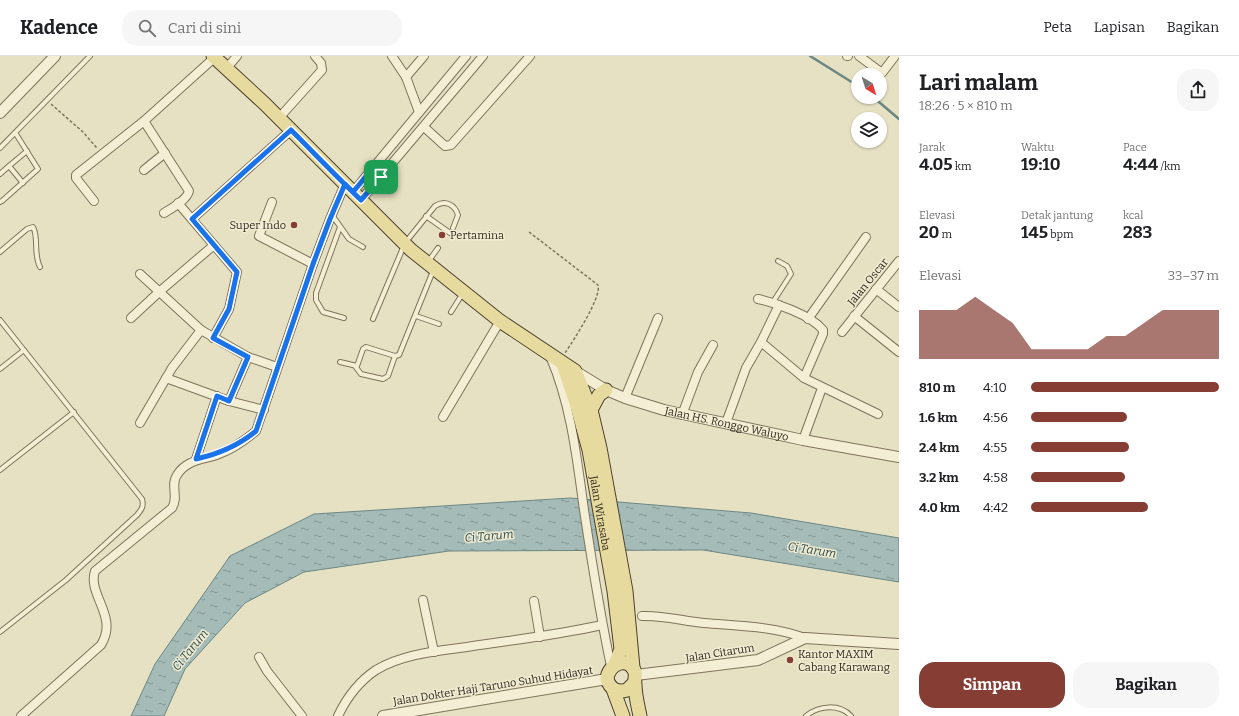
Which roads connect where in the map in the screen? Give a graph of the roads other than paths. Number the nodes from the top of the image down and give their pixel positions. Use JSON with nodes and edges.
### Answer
{"nodes":[{"id":1,"x":55,"y":56,"type":"edge"},
{"id":2,"x":90,"y":56,"type":"edge"},
{"id":3,"x":237,"y":56,"type":"edge"},
{"id":4,"x":315,"y":56,"type":"edge"},
{"id":5,"x":392,"y":56,"type":"edge"},
{"id":6,"x":424,"y":56,"type":"edge"},
{"id":7,"x":466,"y":56,"type":"edge"},
{"id":8,"x":483,"y":56,"type":"edge"},
{"id":9,"x":530,"y":56,"type":"edge"},
{"id":10,"x":859,"y":56,"type":"edge"},
{"id":11,"x":895,"y":56,"type":"edge"},
{"id":12,"x":214,"y":57,"type":"edge"},
{"id":13,"x":226,"y":69,"type":"junction"},
{"id":14,"x":406,"y":77,"type":"junction"},
{"id":15,"x":1,"y":111,"type":"edge"},
{"id":16,"x":419,"y":112,"type":"junction"},
{"id":17,"x":279,"y":118,"type":"junction"},
{"id":18,"x":144,"y":121,"type":"junction"},
{"id":19,"x":424,"y":127,"type":"junction"},
{"id":20,"x":291,"y":130,"type":"junction"},
{"id":21,"x":16,"y":134,"type":"junction"},
{"id":22,"x":0,"y":148,"type":"edge"},
{"id":23,"x":27,"y":151,"type":"junction"},
{"id":24,"x":165,"y":153,"type":"junction"},
{"id":25,"x":9,"y":166,"type":"junction"},
{"id":26,"x":372,"y":169,"type":"junction"},
{"id":27,"x":144,"y":170,"type":"dead end"},
{"id":28,"x":0,"y":174,"type":"edge"},
{"id":29,"x":381,"y":177,"type":"junction"},
{"id":30,"x":23,"y":183,"type":"junction"},
{"id":31,"x":353,"y":192,"type":"junction"},
{"id":32,"x":94,"y":201,"type":"dead end"},
{"id":33,"x":0,"y":202,"type":"edge"},
{"id":34,"x":272,"y":202,"type":"dead end"},
{"id":35,"x":178,"y":203,"type":"junction"},
{"id":36,"x":164,"y":213,"type":"dead end"},
{"id":37,"x":332,"y":215,"type":"junction"},
{"id":38,"x":426,"y":216,"type":"junction"},
{"id":39,"x":192,"y":219,"type":"junction"},
{"id":40,"x":340,"y":227,"type":"junction"},
{"id":41,"x":453,"y":228,"type":"dead end"},
{"id":42,"x":450,"y":233,"type":"dead end"},
{"id":43,"x":866,"y":237,"type":"dead end"},
{"id":44,"x":405,"y":244,"type":"junction"},
{"id":45,"x":214,"y":245,"type":"junction"},
{"id":46,"x":363,"y":247,"type":"dead end"},
{"id":47,"x":438,"y":248,"type":"dead end"},
{"id":48,"x":0,"y":252,"type":"edge"},
{"id":49,"x":778,"y":261,"type":"dead end"},
{"id":50,"x":899,"y":262,"type":"edge"},
{"id":51,"x":313,"y":264,"type":"junction"},
{"id":52,"x":431,"y":265,"type":"junction"},
{"id":53,"x":40,"y":266,"type":"dead end"},
{"id":54,"x":140,"y":274,"type":"dead end"},
{"id":55,"x":876,"y":289,"type":"junction"},
{"id":56,"x":159,"y":292,"type":"junction"},
{"id":57,"x":463,"y":292,"type":"junction"},
{"id":58,"x":758,"y":299,"type":"dead end"},
{"id":59,"x":776,"y":303,"type":"junction"},
{"id":60,"x":899,"y":308,"type":"edge"},
{"id":61,"x":451,"y":312,"type":"dead end"},
{"id":62,"x":416,"y":316,"type":"junction"},
{"id":63,"x":854,"y":316,"type":"junction"},
{"id":64,"x":132,"y":318,"type":"dead end"},
{"id":65,"x":344,"y":318,"type":"dead end"},
{"id":66,"x":658,"y":318,"type":"dead end"},
{"id":67,"x":373,"y":319,"type":"dead end"},
{"id":68,"x":808,"y":319,"type":"junction"},
{"id":69,"x":0,"y":320,"type":"edge"},
{"id":70,"x":500,"y":321,"type":"junction"},
{"id":71,"x":439,"y":324,"type":"dead end"},
{"id":72,"x":201,"y":330,"type":"junction"},
{"id":73,"x":842,"y":332,"type":"dead end"},
{"id":74,"x":213,"y":338,"type":"junction"},
{"id":75,"x":762,"y":342,"type":"junction"},
{"id":76,"x":713,"y":345,"type":"dead end"},
{"id":77,"x":24,"y":350,"type":"junction"},
{"id":78,"x":899,"y":352,"type":"edge"},
{"id":79,"x":395,"y":356,"type":"junction"},
{"id":80,"x":248,"y":357,"type":"junction"},
{"id":81,"x":557,"y":360,"type":"junction"},
{"id":82,"x":340,"y":362,"type":"dead end"},
{"id":83,"x":355,"y":366,"type":"junction"},
{"id":84,"x":277,"y":367,"type":"junction"},
{"id":85,"x":0,"y":369,"type":"edge"},
{"id":86,"x":575,"y":371,"type":"junction"},
{"id":87,"x":166,"y":378,"type":"junction"},
{"id":88,"x":804,"y":378,"type":"junction"},
{"id":89,"x":822,"y":388,"type":"junction"},
{"id":90,"x":606,"y":390,"type":"junction"},
{"id":91,"x":217,"y":396,"type":"junction"},
{"id":92,"x":625,"y":398,"type":"junction"},
{"id":93,"x":229,"y":401,"type":"junction"},
{"id":94,"x":264,"y":410,"type":"junction"},
{"id":95,"x":591,"y":410,"type":"junction"},
{"id":96,"x":74,"y":412,"type":"junction"},
{"id":97,"x":878,"y":414,"type":"dead end"},
{"id":98,"x":682,"y":415,"type":"junction"},
{"id":99,"x":443,"y":417,"type":"dead end"},
{"id":100,"x":140,"y":423,"type":"dead end"},
{"id":101,"x":726,"y":423,"type":"junction"},
{"id":102,"x":803,"y":440,"type":"junction"},
{"id":103,"x":595,"y":449,"type":"junction"},
{"id":104,"x":899,"y":457,"type":"edge"},
{"id":105,"x":196,"y":459,"type":"junction"},
{"id":106,"x":0,"y":470,"type":"edge"},
{"id":107,"x":620,"y":591,"type":"junction"},
{"id":108,"x":423,"y":600,"type":"dead end"},
{"id":109,"x":534,"y":601,"type":"dead end"},
{"id":110,"x":642,"y":616,"type":"dead end"},
{"id":111,"x":602,"y":625,"type":"junction"},
{"id":112,"x":0,"y":632,"type":"edge"},
{"id":113,"x":540,"y":636,"type":"junction"},
{"id":114,"x":805,"y":638,"type":"junction"},
{"id":115,"x":899,"y":644,"type":"edge"},
{"id":116,"x":434,"y":652,"type":"junction"},
{"id":117,"x":259,"y":657,"type":"dead end"},
{"id":118,"x":612,"y":674,"type":"junction"},
{"id":119,"x":634,"y":676,"type":"junction"},
{"id":120,"x":401,"y":714,"type":"edge"},
{"id":121,"x":21,"y":716,"type":"edge"},
{"id":122,"x":302,"y":716,"type":"edge"},
{"id":123,"x":338,"y":716,"type":"edge"},
{"id":124,"x":383,"y":716,"type":"edge"},
{"id":125,"x":623,"y":716,"type":"edge"},
{"id":126,"x":640,"y":716,"type":"edge"},
{"id":127,"x":806,"y":716,"type":"edge"},
{"id":128,"x":851,"y":716,"type":"edge"}],
"edges":[{"from":1,"to":15,"type":"street"},
{"from":2,"to":21,"type":"lane"},
{"from":3,"to":13,"type":"street"},
{"from":4,"to":17,"type":"street"},
{"from":5,"to":14,"type":"street"},
{"from":6,"to":14,"type":"street"},
{"from":7,"to":16,"type":"street"},
{"from":8,"to":19,"type":"street"},
{"from":9,"to":19,"type":"street"},
{"from":10,"to":11,"type":"street"},
{"from":12,"to":13,"type":"main road","name":"Jalan HS. Ronggo Waluyo"},
{"from":12,"to":18,"type":"street"},
{"from":13,"to":17,"type":"main road","name":"Jalan HS. Ronggo Waluyo"},
{"from":14,"to":16,"type":"street"},
{"from":16,"to":26,"type":"street"},
{"from":17,"to":20,"type":"main road","name":"Jalan HS. Ronggo Waluyo"},
{"from":18,"to":24,"type":"street"},
{"from":18,"to":32,"type":"street"},
{"from":19,"to":29,"type":"street"},
{"from":20,"to":31,"type":"main road","name":"Jalan HS. Ronggo Waluyo"},
{"from":20,"to":39,"type":"street"},
{"from":21,"to":22,"type":"lane"},
{"from":21,"to":23,"type":"lane"},
{"from":23,"to":25,"type":"lane"},
{"from":23,"to":30,"type":"lane"},
{"from":24,"to":27,"type":"street"},
{"from":24,"to":35,"type":"street"},
{"from":25,"to":28,"type":"lane"},
{"from":25,"to":30,"type":"lane"},
{"from":26,"to":29,"type":"street"},
{"from":26,"to":31,"type":"street"},
{"from":29,"to":31,"type":"street"},
{"from":30,"to":33,"type":"lane"},
{"from":31,"to":37,"type":"street"},
{"from":31,"to":44,"type":"main road","name":"Jalan HS. Ronggo Waluyo"},
{"from":34,"to":51,"type":"street"},
{"from":35,"to":36,"type":"street"},
{"from":35,"to":39,"type":"street"},
{"from":37,"to":40,"type":"lane"},
{"from":37,"to":51,"type":"street"},
{"from":38,"to":41,"type":"lane"},
{"from":38,"to":42,"type":"lane"},
{"from":38,"to":44,"type":"lane"},
{"from":39,"to":45,"type":"street"},
{"from":40,"to":46,"type":"lane"},
{"from":40,"to":65,"type":"lane"},
{"from":43,"to":68,"type":"street"},
{"from":44,"to":52,"type":"main road","name":"Jalan HS. Ronggo Waluyo"},
{"from":44,"to":67,"type":"lane"},
{"from":45,"to":56,"type":"street"},
{"from":45,"to":74,"type":"street"},
{"from":47,"to":52,"type":"lane"},
{"from":48,"to":53,"type":"lane"},
{"from":49,"to":59,"type":"lane"},
{"from":50,"to":55,"type":"street","name":"Jalan Oscar"},
{"from":51,"to":84,"type":"street"},
{"from":52,"to":57,"type":"main road","name":"Jalan HS. Ronggo Waluyo"},
{"from":52,"to":62,"type":"lane"},
{"from":54,"to":56,"type":"street"},
{"from":55,"to":60,"type":"street"},
{"from":55,"to":63,"type":"street","name":"Jalan Oscar"},
{"from":56,"to":64,"type":"street"},
{"from":56,"to":72,"type":"street"},
{"from":57,"to":61,"type":"lane"},
{"from":57,"to":70,"type":"main road","name":"Jalan HS. Ronggo Waluyo"},
{"from":58,"to":59,"type":"street"},
{"from":59,"to":68,"type":"street"},
{"from":59,"to":75,"type":"street"},
{"from":62,"to":71,"type":"lane"},
{"from":62,"to":79,"type":"lane"},
{"from":63,"to":73,"type":"street","name":"Jalan Oscar"},
{"from":63,"to":78,"type":"street"},
{"from":66,"to":92,"type":"street"},
{"from":68,"to":88,"type":"street"},
{"from":69,"to":77,"type":"lane"},
{"from":70,"to":81,"type":"main road","name":"Jalan HS. Ronggo Waluyo"},
{"from":70,"to":99,"type":"street"},
{"from":72,"to":74,"type":"street"},
{"from":72,"to":87,"type":"street"},
{"from":74,"to":80,"type":"street"},
{"from":75,"to":88,"type":"street"},
{"from":75,"to":101,"type":"street"},
{"from":76,"to":98,"type":"street"},
{"from":77,"to":85,"type":"lane"},
{"from":77,"to":96,"type":"lane"},
{"from":79,"to":83,"type":"lane"},
{"from":79,"to":83,"type":"lane"},
{"from":80,"to":84,"type":"street"},
{"from":80,"to":93,"type":"street"},
{"from":81,"to":86,"type":"main road","name":"Jalan HS. Ronggo Waluyo"},
{"from":81,"to":103,"type":"main road","name":"Jalan Wirasaba"},
{"from":81,"to":111,"type":"street"},
{"from":82,"to":83,"type":"lane"},
{"from":84,"to":94,"type":"street"},
{"from":86,"to":90,"type":"street","name":"Jalan HS. Ronggo Waluyo"},
{"from":86,"to":95,"type":"main road","name":"Jalan Wirasaba"},
{"from":87,"to":91,"type":"street"},
{"from":87,"to":100,"type":"street"},
{"from":88,"to":89,"type":"street"},
{"from":89,"to":97,"type":"street"},
{"from":89,"to":102,"type":"street"},
{"from":90,"to":92,"type":"street","name":"Jalan HS. Ronggo Waluyo"},
{"from":90,"to":95,"type":"main road"},
{"from":91,"to":93,"type":"street"},
{"from":91,"to":105,"type":"street"},
{"from":92,"to":98,"type":"street","name":"Jalan HS. Ronggo Waluyo"},
{"from":93,"to":94,"type":"street"},
{"from":94,"to":105,"type":"street"},
{"from":95,"to":103,"type":"main road","name":"Jalan Wirasaba"},
{"from":96,"to":106,"type":"lane"},
{"from":96,"to":112,"type":"lane"},
{"from":98,"to":101,"type":"street","name":"Jalan HS. Ronggo Waluyo"},
{"from":101,"to":102,"type":"street","name":"Jalan HS. Ronggo Waluyo"},
{"from":102,"to":104,"type":"street","name":"Jalan HS. Ronggo Waluyo"},
{"from":103,"to":107,"type":"main road","name":"Jalan Wirasaba"},
{"from":105,"to":121,"type":"street"},
{"from":107,"to":118,"type":"main road","name":"Jalan Wirasaba"},
{"from":107,"to":119,"type":"main road","name":"Jalan Wirasaba"},
{"from":108,"to":116,"type":"street"},
{"from":109,"to":113,"type":"street"},
{"from":110,"to":114,"type":"street"},
{"from":111,"to":113,"type":"street"},
{"from":111,"to":118,"type":"street"},
{"from":113,"to":116,"type":"street"},
{"from":114,"to":115,"type":"street","name":"Jalan Citarum"},
{"from":114,"to":119,"type":"street","name":"Jalan Citarum"},
{"from":116,"to":123,"type":"street"},
{"from":117,"to":122,"type":"street"},
{"from":118,"to":119,"type":"main road"},
{"from":118,"to":119,"type":"main road"},
{"from":118,"to":120,"type":"street","name":"Jalan Dokter Haji Taruno Suhud Hidayat"},
{"from":118,"to":125,"type":"main road"},
{"from":119,"to":126,"type":"main road","name":"Jalan Wirasaba"},
{"from":120,"to":124,"type":"street","name":"Jalan Dokter Haji Taruno Suhud Hidayat"},
{"from":127,"to":128,"type":"lane"}]}
